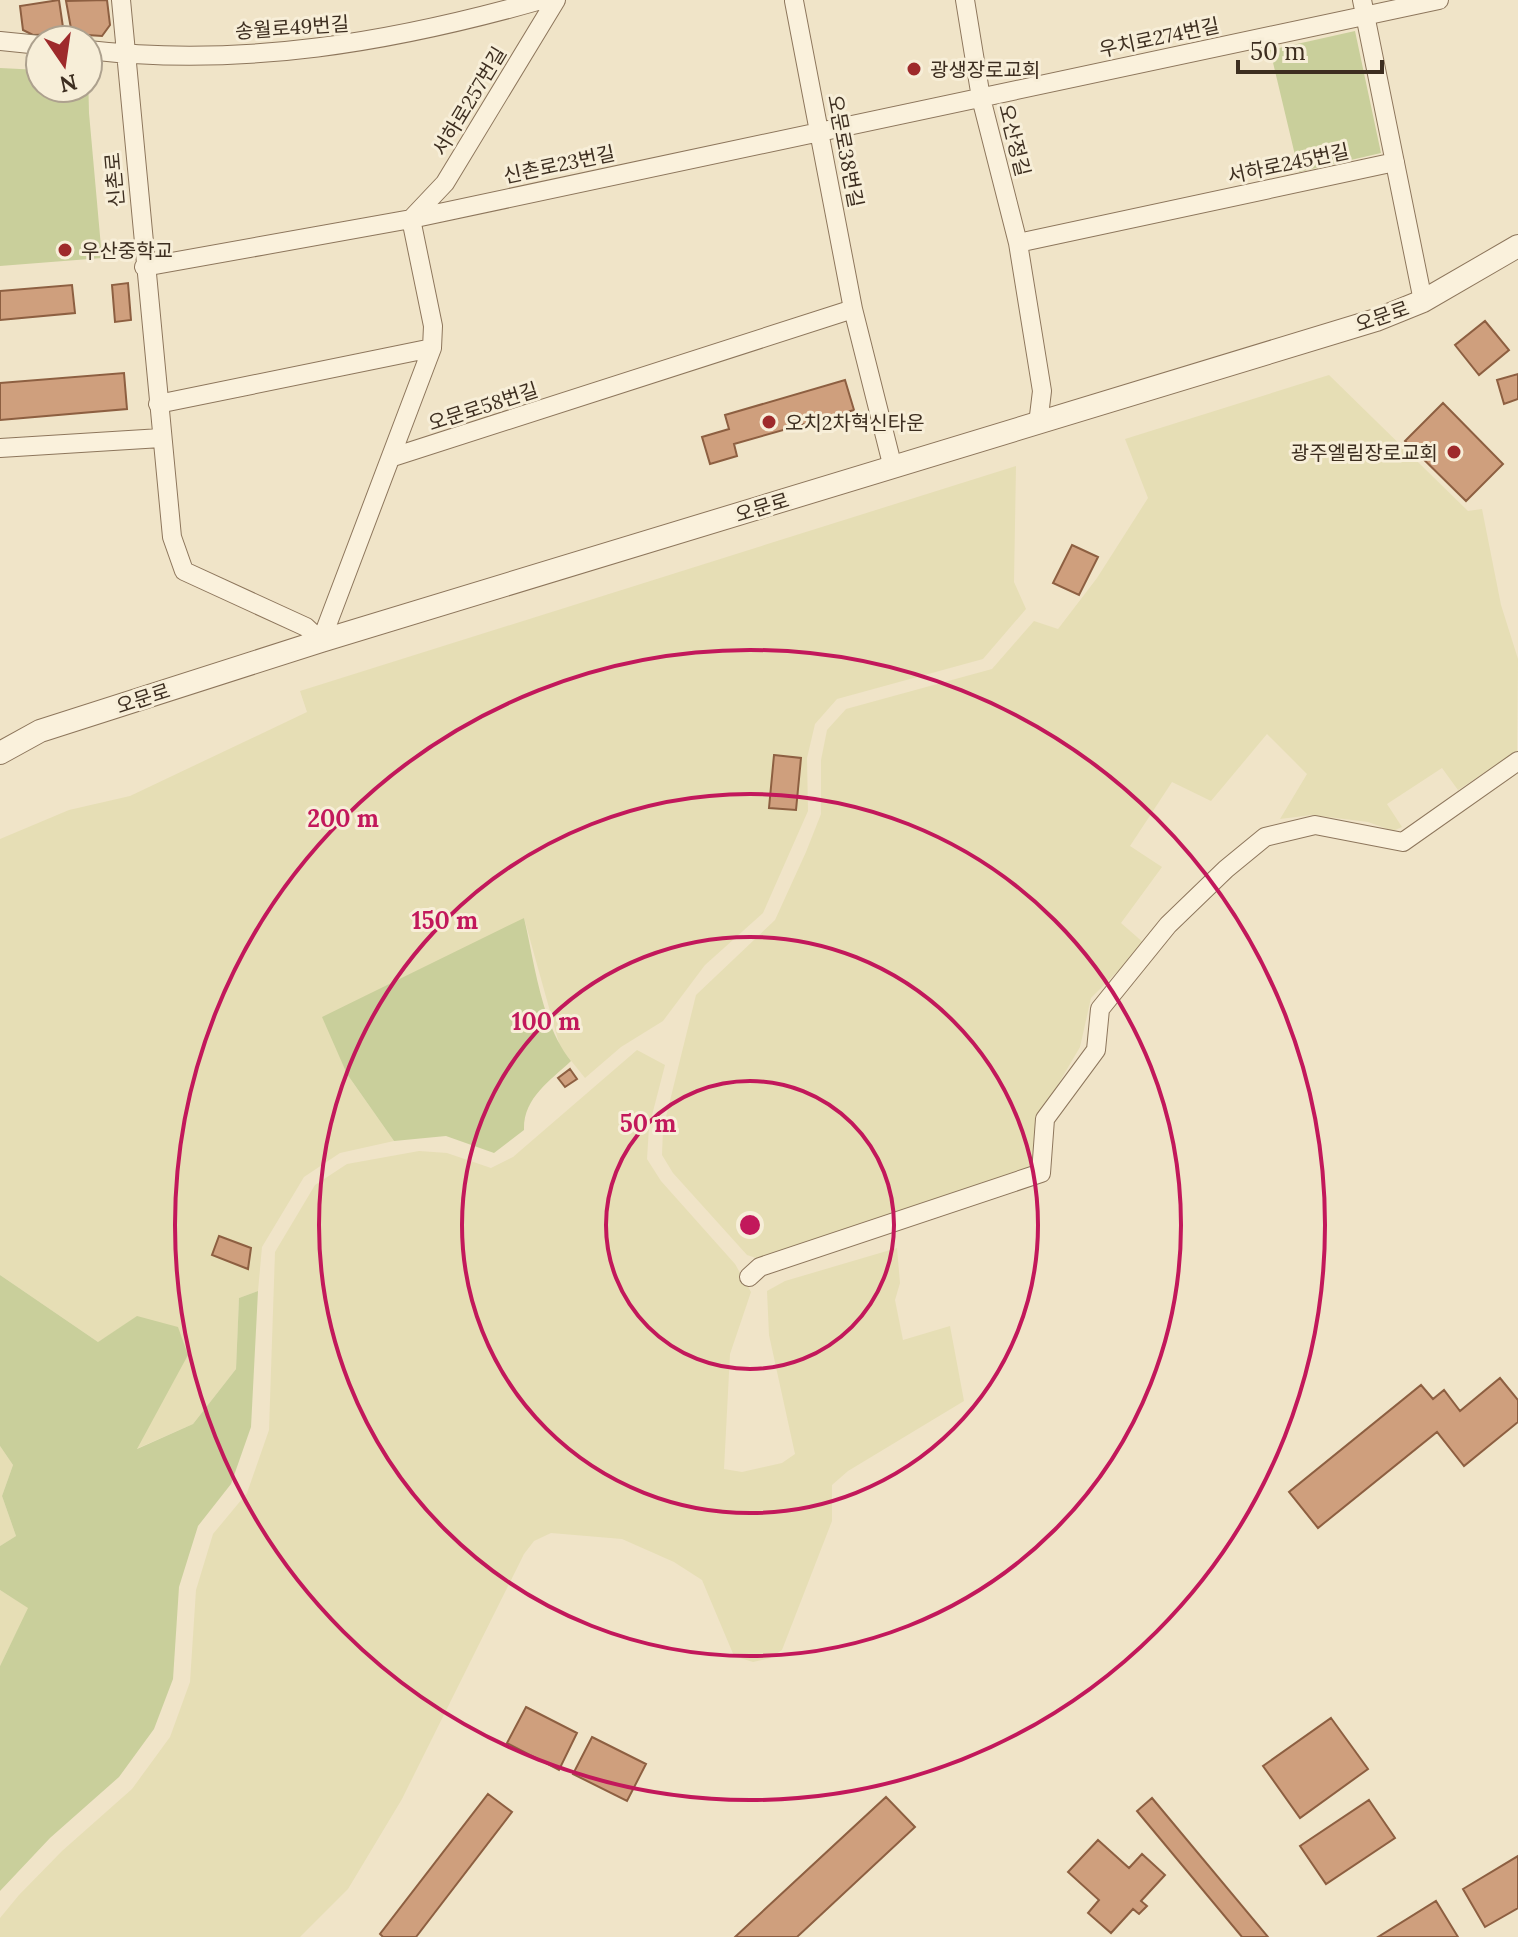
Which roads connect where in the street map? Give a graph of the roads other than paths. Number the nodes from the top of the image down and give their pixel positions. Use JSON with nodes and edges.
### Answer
{"nodes":[{"id":1,"x":121,"y":0,"type":"edge"},
{"id":2,"x":541,"y":0,"type":"edge"},
{"id":3,"x":556,"y":0,"type":"edge"},
{"id":4,"x":965,"y":0,"type":"edge"},
{"id":5,"x":1439,"y":0,"type":"edge"},
{"id":6,"x":794,"y":1,"type":"edge"},
{"id":7,"x":1363,"y":7,"type":"edge"},
{"id":8,"x":0,"y":41,"type":"edge"},
{"id":9,"x":24,"y":43,"type":"edge"},
{"id":10,"x":104,"y":52,"type":"edge"},
{"id":11,"x":125,"y":55,"type":"junction"},
{"id":12,"x":981,"y":98,"type":"junction"},
{"id":13,"x":821,"y":129,"type":"junction"},
{"id":14,"x":1395,"y":162,"type":"junction"},
{"id":15,"x":411,"y":219,"type":"junction"},
{"id":16,"x":1018,"y":243,"type":"junction"},
{"id":17,"x":1518,"y":246,"type":"edge"},
{"id":18,"x":144,"y":267,"type":"junction"},
{"id":19,"x":1423,"y":301,"type":"junction"},
{"id":20,"x":853,"y":309,"type":"junction"},
{"id":21,"x":432,"y":348,"type":"junction"},
{"id":22,"x":158,"y":404,"type":"junction"},
{"id":23,"x":1038,"y":424,"type":"junction"},
{"id":24,"x":161,"y":438,"type":"junction"},
{"id":25,"x":0,"y":448,"type":"edge"},
{"id":26,"x":393,"y":457,"type":"junction"},
{"id":27,"x":893,"y":468,"type":"junction"},
{"id":28,"x":321,"y":641,"type":"junction"},
{"id":29,"x":0,"y":753,"type":"edge"},
{"id":30,"x":1518,"y":761,"type":"edge"},
{"id":31,"x":749,"y":1277,"type":"dead end"}],
"edges":[{"from":1,"to":11,"type":"street","name":"신촌로"},
{"from":2,"to":11,"type":"street","name":"송월로49번길"},
{"from":3,"to":15,"type":"street","name":"서하로257번길"},
{"from":4,"to":12,"type":"street","name":"오산정길"},
{"from":5,"to":7,"type":"street","name":"우치로274번길"},
{"from":6,"to":13,"type":"street","name":"오문로38번길"},
{"from":7,"to":12,"type":"street","name":"우치로274번길"},
{"from":7,"to":14,"type":"street"},
{"from":8,"to":9,"type":"street"},
{"from":10,"to":11,"type":"street","name":"송월로49번길"},
{"from":11,"to":18,"type":"street","name":"신촌로"},
{"from":12,"to":13,"type":"street","name":"신촌로23번길"},
{"from":12,"to":16,"type":"street","name":"오산정길"},
{"from":13,"to":15,"type":"street","name":"신촌로23번길"},
{"from":13,"to":20,"type":"street","name":"오문로38번길"},
{"from":14,"to":16,"type":"street","name":"서하로245번길"},
{"from":14,"to":19,"type":"street"},
{"from":15,"to":18,"type":"street","name":"신촌로23번길"},
{"from":15,"to":21,"type":"street","name":"오문로58번길"},
{"from":16,"to":23,"type":"street","name":"오산정길"},
{"from":17,"to":19,"type":"street","name":"오문로"},
{"from":18,"to":22,"type":"street","name":"신촌로"},
{"from":19,"to":23,"type":"street","name":"오문로"},
{"from":20,"to":26,"type":"street","name":"오문로58번길"},
{"from":20,"to":27,"type":"street","name":"오문로38번길"},
{"from":21,"to":22,"type":"street"},
{"from":21,"to":26,"type":"street","name":"오문로58번길"},
{"from":22,"to":24,"type":"street","name":"신촌로"},
{"from":23,"to":27,"type":"street","name":"오문로"},
{"from":24,"to":25,"type":"street"},
{"from":24,"to":28,"type":"street","name":"신촌로"},
{"from":26,"to":28,"type":"street","name":"오문로58번길"},
{"from":27,"to":28,"type":"street","name":"오문로"},
{"from":28,"to":29,"type":"street","name":"오문로"},
{"from":30,"to":31,"type":"street"}]}
